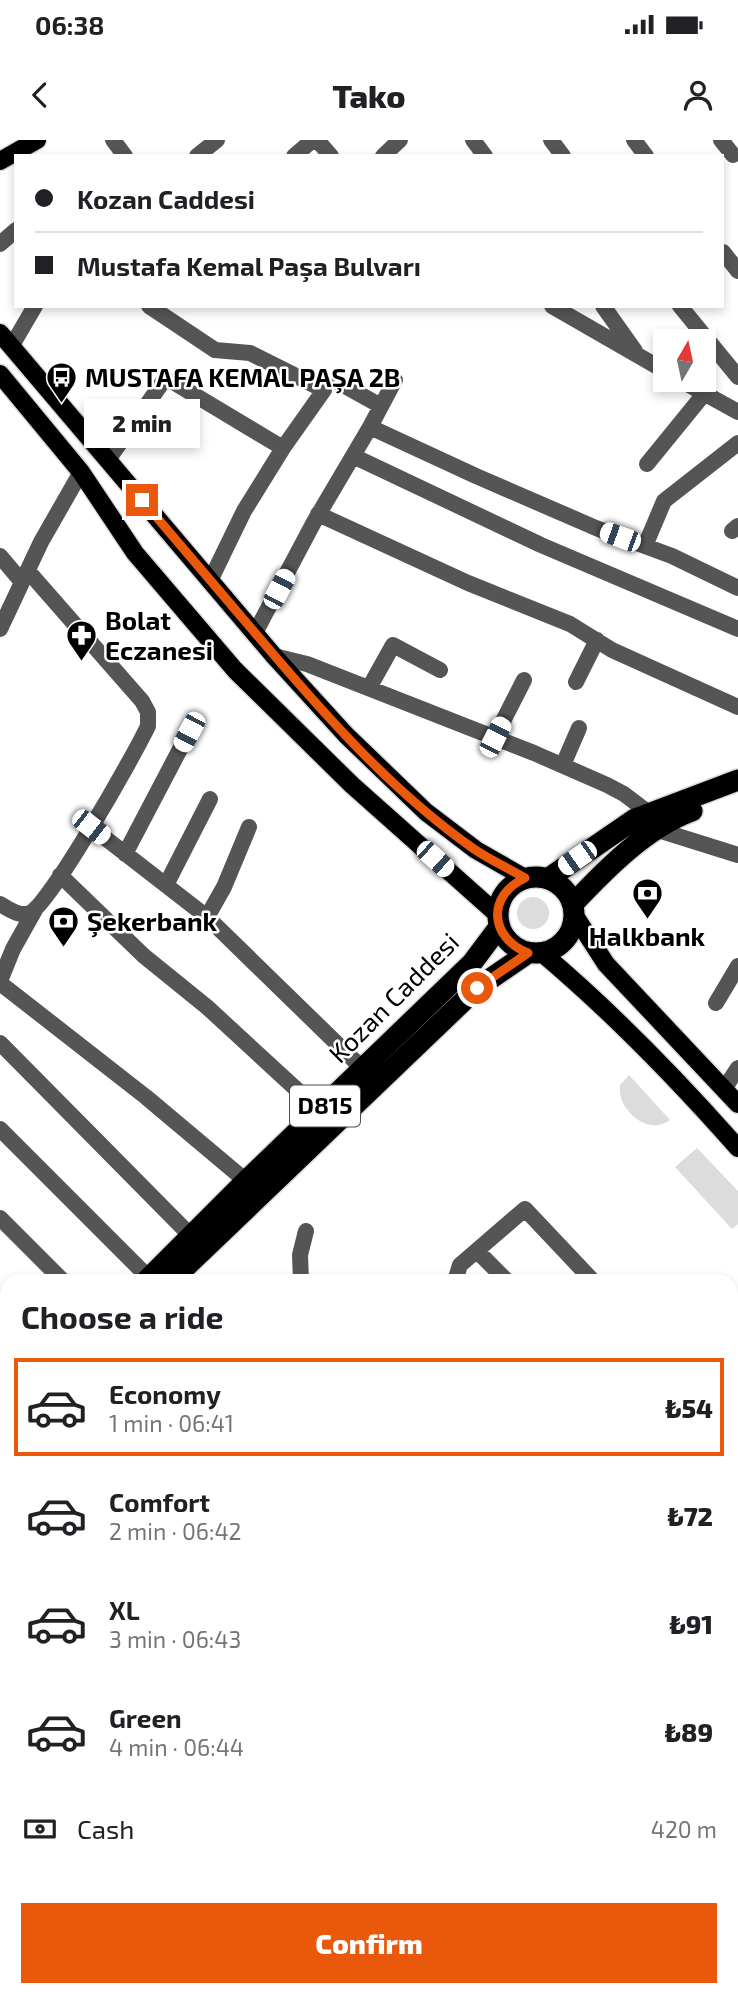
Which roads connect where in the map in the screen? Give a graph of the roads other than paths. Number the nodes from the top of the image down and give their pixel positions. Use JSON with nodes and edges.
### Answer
{"nodes":[{"id":1,"x":37,"y":140,"type":"edge"},
{"id":2,"x":315,"y":140,"type":"edge"},
{"id":3,"x":721,"y":140,"type":"edge"},
{"id":4,"x":16,"y":154,"type":"edge"},
{"id":5,"x":297,"y":154,"type":"edge"},
{"id":6,"x":329,"y":154,"type":"edge"},
{"id":7,"x":734,"y":156,"type":"edge"},
{"id":8,"x":14,"y":232,"type":"edge"},
{"id":9,"x":0,"y":244,"type":"edge"},
{"id":10,"x":724,"y":253,"type":"edge"},
{"id":11,"x":738,"y":271,"type":"edge"},
{"id":12,"x":33,"y":308,"type":"edge"},
{"id":13,"x":153,"y":308,"type":"edge"},
{"id":14,"x":555,"y":308,"type":"edge"},
{"id":15,"x":604,"y":308,"type":"edge"},
{"id":16,"x":682,"y":308,"type":"edge"},
{"id":17,"x":6,"y":340,"type":"edge"},
{"id":18,"x":639,"y":356,"type":"junction"},
{"id":19,"x":653,"y":364,"type":"edge"},
{"id":20,"x":0,"y":374,"type":"edge"},
{"id":21,"x":738,"y":377,"type":"edge"},
{"id":22,"x":395,"y":380,"type":"dead end"},
{"id":23,"x":336,"y":381,"type":"dead end"},
{"id":24,"x":701,"y":392,"type":"edge"},
{"id":25,"x":704,"y":394,"type":"junction"},
{"id":26,"x":381,"y":405,"type":"junction"},
{"id":27,"x":738,"y":412,"type":"edge"},
{"id":28,"x":370,"y":427,"type":"junction"},
{"id":29,"x":738,"y":443,"type":"edge"},
{"id":30,"x":283,"y":449,"type":"junction"},
{"id":31,"x":353,"y":456,"type":"junction"},
{"id":32,"x":108,"y":460,"type":"junction"},
{"id":33,"x":647,"y":464,"type":"dead end"},
{"id":34,"x":81,"y":472,"type":"junction"},
{"id":35,"x":318,"y":514,"type":"junction"},
{"id":36,"x":645,"y":546,"type":"junction"},
{"id":37,"x":0,"y":556,"type":"edge"},
{"id":38,"x":25,"y":576,"type":"junction"},
{"id":39,"x":210,"y":582,"type":"junction"},
{"id":40,"x":738,"y":588,"type":"edge"},
{"id":41,"x":0,"y":629,"type":"edge"},
{"id":42,"x":738,"y":629,"type":"edge"},
{"id":43,"x":255,"y":633,"type":"junction"},
{"id":44,"x":597,"y":640,"type":"junction"},
{"id":45,"x":274,"y":656,"type":"junction"},
{"id":46,"x":440,"y":670,"type":"dead end"},
{"id":47,"x":524,"y":680,"type":"dead end"},
{"id":48,"x":576,"y":682,"type":"dead end"},
{"id":49,"x":369,"y":688,"type":"junction"},
{"id":50,"x":738,"y":707,"type":"edge"},
{"id":51,"x":579,"y":728,"type":"dead end"},
{"id":52,"x":189,"y":732,"type":"dead end"},
{"id":53,"x":495,"y":737,"type":"junction"},
{"id":54,"x":563,"y":765,"type":"junction"},
{"id":55,"x":738,"y":780,"type":"edge"},
{"id":56,"x":738,"y":794,"type":"edge"},
{"id":57,"x":210,"y":799,"type":"dead end"},
{"id":58,"x":652,"y":821,"type":"junction"},
{"id":59,"x":91,"y":827,"type":"junction"},
{"id":60,"x":249,"y":827,"type":"dead end"},
{"id":61,"x":125,"y":854,"type":"junction"},
{"id":62,"x":738,"y":855,"type":"edge"},
{"id":63,"x":60,"y":875,"type":"junction"},
{"id":64,"x":525,"y":878,"type":"junction"},
{"id":65,"x":549,"y":878,"type":"junction"},
{"id":66,"x":166,"y":885,"type":"junction"},
{"id":67,"x":0,"y":904,"type":"edge"},
{"id":68,"x":36,"y":908,"type":"junction"},
{"id":69,"x":574,"y":910,"type":"junction"},
{"id":70,"x":207,"y":917,"type":"junction"},
{"id":71,"x":498,"y":921,"type":"junction"},
{"id":72,"x":535,"y":953,"type":"junction"},
{"id":73,"x":738,"y":966,"type":"edge"},
{"id":74,"x":0,"y":982,"type":"edge"},
{"id":75,"x":716,"y":1003,"type":"dead end"},
{"id":76,"x":0,"y":1043,"type":"edge"},
{"id":77,"x":738,"y":1068,"type":"edge"},
{"id":78,"x":363,"y":1069,"type":"junction"},
{"id":79,"x":724,"y":1089,"type":"junction"},
{"id":80,"x":738,"y":1104,"type":"edge"},
{"id":81,"x":320,"y":1111,"type":"junction"},
{"id":82,"x":0,"y":1129,"type":"edge"},
{"id":83,"x":738,"y":1148,"type":"edge"},
{"id":84,"x":246,"y":1181,"type":"junction"},
{"id":85,"x":0,"y":1218,"type":"edge"},
{"id":86,"x":306,"y":1231,"type":"dead end"},
{"id":87,"x":191,"y":1236,"type":"junction"},
{"id":88,"x":477,"y":1251,"type":"junction"},
{"id":89,"x":56,"y":1274,"type":"edge"},
{"id":90,"x":142,"y":1274,"type":"edge"},
{"id":91,"x":152,"y":1274,"type":"edge"},
{"id":92,"x":178,"y":1274,"type":"edge"},
{"id":93,"x":300,"y":1274,"type":"edge"},
{"id":94,"x":457,"y":1274,"type":"edge"},
{"id":95,"x":500,"y":1274,"type":"edge"},
{"id":96,"x":586,"y":1274,"type":"edge"}],
"edges":[{"from":1,"to":4,"type":"main road"},
{"from":2,"to":5,"type":"street"},
{"from":2,"to":6,"type":"street"},
{"from":3,"to":7,"type":"street"},
{"from":8,"to":9,"type":"street"},
{"from":10,"to":11,"type":"street"},
{"from":12,"to":17,"type":"street"},
{"from":13,"to":30,"type":"street"},
{"from":14,"to":18,"type":"street"},
{"from":15,"to":18,"type":"street"},
{"from":16,"to":21,"type":"street"},
{"from":17,"to":32,"type":"main road"},
{"from":18,"to":19,"type":"street"},
{"from":20,"to":34,"type":"main road"},
{"from":22,"to":26,"type":"street"},
{"from":23,"to":26,"type":"street"},
{"from":24,"to":25,"type":"street"},
{"from":25,"to":27,"type":"street"},
{"from":25,"to":33,"type":"street"},
{"from":26,"to":28,"type":"street"},
{"from":28,"to":31,"type":"street"},
{"from":28,"to":36,"type":"street"},
{"from":29,"to":36,"type":"street"},
{"from":30,"to":32,"type":"street"},
{"from":30,"to":39,"type":"street"},
{"from":31,"to":35,"type":"street"},
{"from":31,"to":42,"type":"street"},
{"from":32,"to":39,"type":"main road"},
{"from":34,"to":38,"type":"street"},
{"from":34,"to":71,"type":"main road"},
{"from":35,"to":43,"type":"street"},
{"from":35,"to":44,"type":"street"},
{"from":36,"to":40,"type":"street"},
{"from":37,"to":38,"type":"street"},
{"from":38,"to":41,"type":"street"},
{"from":38,"to":59,"type":"street"},
{"from":39,"to":43,"type":"main road"},
{"from":43,"to":45,"type":"main road"},
{"from":44,"to":48,"type":"street"},
{"from":44,"to":50,"type":"street"},
{"from":45,"to":49,"type":"street"},
{"from":45,"to":64,"type":"main road"},
{"from":46,"to":49,"type":"street"},
{"from":47,"to":53,"type":"street"},
{"from":49,"to":53,"type":"street"},
{"from":51,"to":54,"type":"street"},
{"from":52,"to":61,"type":"street"},
{"from":53,"to":54,"type":"street"},
{"from":54,"to":58,"type":"street"},
{"from":55,"to":58,"type":"highway"},
{"from":56,"to":58,"type":"highway"},
{"from":57,"to":66,"type":"street"},
{"from":58,"to":62,"type":"street"},
{"from":58,"to":65,"type":"highway"},
{"from":58,"to":69,"type":"highway"},
{"from":59,"to":61,"type":"street"},
{"from":59,"to":63,"type":"street"},
{"from":60,"to":70,"type":"street"},
{"from":61,"to":66,"type":"street"},
{"from":63,"to":68,"type":"street"},
{"from":63,"to":81,"type":"street"},
{"from":64,"to":65,"type":"highway"},
{"from":64,"to":71,"type":"highway"},
{"from":65,"to":69,"type":"highway"},
{"from":66,"to":70,"type":"street"},
{"from":67,"to":68,"type":"street"},
{"from":68,"to":74,"type":"street"},
{"from":69,"to":72,"type":"highway"},
{"from":69,"to":79,"type":"main road"},
{"from":70,"to":78,"type":"street"},
{"from":71,"to":72,"type":"highway"},
{"from":71,"to":78,"type":"highway","name":"Kozan Caddesi","number":"D815"},
{"from":72,"to":83,"type":"main road"},
{"from":72,"to":92,"type":"highway","name":"Kozan Caddesi","number":"D815"},
{"from":73,"to":75,"type":"street"},
{"from":74,"to":84,"type":"street"},
{"from":76,"to":87,"type":"street"},
{"from":77,"to":79,"type":"street"},
{"from":78,"to":81,"type":"highway","name":"Kozan Caddesi","number":"D815"},
{"from":79,"to":80,"type":"main road"},
{"from":81,"to":84,"type":"highway","name":"Kozan Caddesi","number":"D815"},
{"from":82,"to":90,"type":"street"},
{"from":84,"to":87,"type":"highway","name":"Kozan Caddesi","number":"D815"},
{"from":85,"to":89,"type":"street"},
{"from":86,"to":93,"type":"street"},
{"from":87,"to":91,"type":"highway","name":"Kozan Caddesi","number":"D815"},
{"from":88,"to":94,"type":"street"},
{"from":88,"to":95,"type":"street"},
{"from":88,"to":96,"type":"street"}]}
